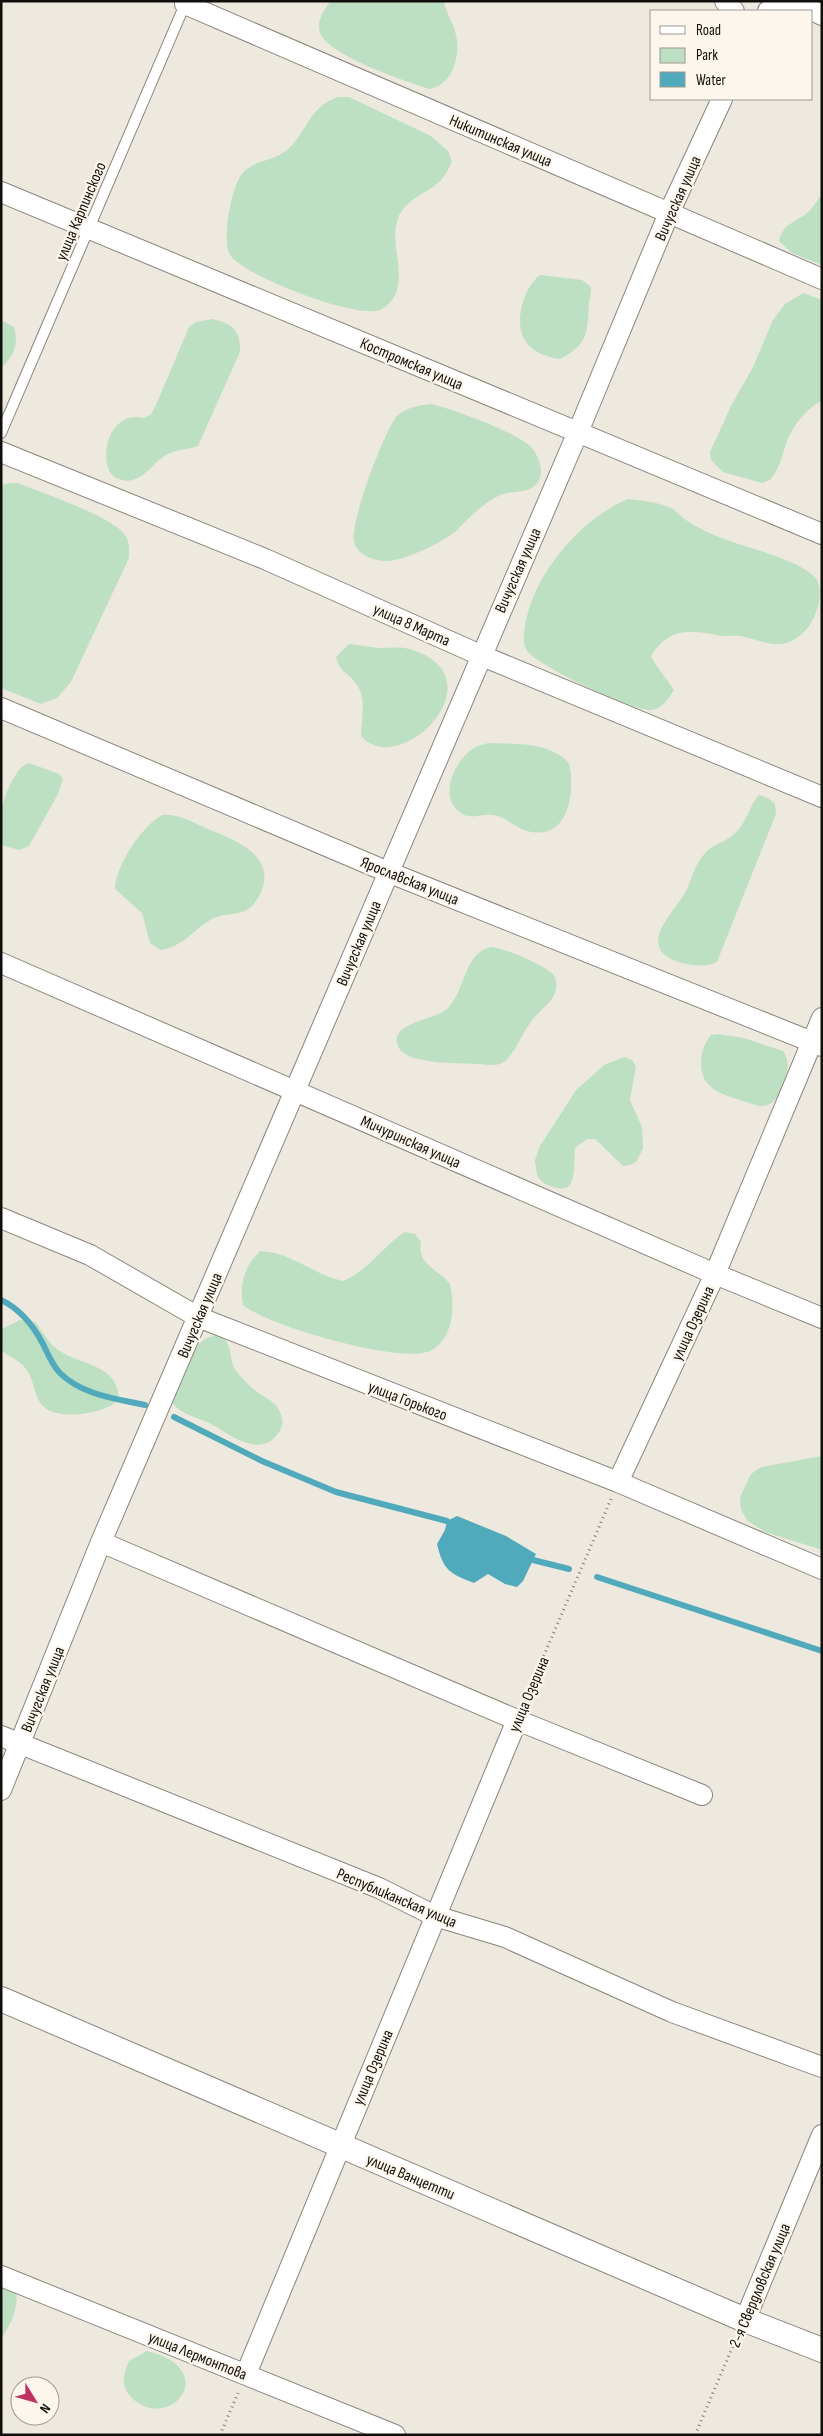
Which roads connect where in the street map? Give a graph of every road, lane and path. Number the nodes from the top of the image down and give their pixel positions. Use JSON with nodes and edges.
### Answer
{"nodes":[{"id":1,"x":184,"y":2,"type":"edge"},
{"id":2,"x":769,"y":10,"type":"edge"},
{"id":3,"x":812,"y":10,"type":"edge"},
{"id":4,"x":722,"y":100,"type":"edge"},
{"id":5,"x":1,"y":192,"type":"edge"},
{"id":6,"x":670,"y":213,"type":"junction"},
{"id":7,"x":89,"y":228,"type":"junction"},
{"id":8,"x":822,"y":278,"type":"edge"},
{"id":9,"x":578,"y":432,"type":"junction"},
{"id":10,"x":1,"y":433,"type":"edge"},
{"id":11,"x":1,"y":452,"type":"edge"},
{"id":12,"x":822,"y":534,"type":"edge"},
{"id":13,"x":480,"y":655,"type":"junction"},
{"id":14,"x":1,"y":708,"type":"edge"},
{"id":15,"x":822,"y":797,"type":"edge"},
{"id":16,"x":388,"y":872,"type":"junction"},
{"id":17,"x":1,"y":963,"type":"edge"},
{"id":18,"x":822,"y":1018,"type":"edge"},
{"id":19,"x":817,"y":1043,"type":"edge"},
{"id":20,"x":296,"y":1091,"type":"junction"},
{"id":21,"x":1,"y":1218,"type":"edge"},
{"id":22,"x":715,"y":1274,"type":"junction"},
{"id":23,"x":198,"y":1317,"type":"junction"},
{"id":24,"x":822,"y":1318,"type":"edge"},
{"id":25,"x":618,"y":1482,"type":"junction"},
{"id":26,"x":102,"y":1542,"type":"junction"},
{"id":27,"x":822,"y":1569,"type":"edge"},
{"id":28,"x":517,"y":1720,"type":"junction"},
{"id":29,"x":10,"y":1740,"type":"edge"},
{"id":30,"x":1,"y":1790,"type":"edge"},
{"id":31,"x":702,"y":1795,"type":"dead end"},
{"id":32,"x":435,"y":1916,"type":"junction"},
{"id":33,"x":1,"y":1999,"type":"edge"},
{"id":34,"x":822,"y":2067,"type":"edge"},
{"id":35,"x":822,"y":2135,"type":"edge"},
{"id":36,"x":340,"y":2145,"type":"junction"},
{"id":37,"x":1,"y":2276,"type":"edge"},
{"id":38,"x":745,"y":2320,"type":"junction"},
{"id":39,"x":822,"y":2350,"type":"edge"},
{"id":40,"x":246,"y":2374,"type":"junction"},
{"id":41,"x":220,"y":2435,"type":"edge"},
{"id":42,"x":395,"y":2435,"type":"edge"},
{"id":43,"x":695,"y":2435,"type":"edge"}],
"edges":[{"from":1,"to":6,"type":"street","name":"Никитинская улица"},
{"from":1,"to":7,"type":"lane","name":"улица Карпинского"},
{"from":2,"to":3,"type":"street"},
{"from":4,"to":6,"type":"street","name":"Вичугская улица"},
{"from":5,"to":7,"type":"street","name":"Костромская улица"},
{"from":6,"to":8,"type":"street","name":"Никитинская улица"},
{"from":6,"to":9,"type":"street","name":"Вичугская улица"},
{"from":7,"to":9,"type":"street","name":"Костромская улица"},
{"from":7,"to":10,"type":"lane","name":"улица Карпинского"},
{"from":9,"to":12,"type":"street","name":"Костромская улица"},
{"from":9,"to":13,"type":"street","name":"Вичугская улица"},
{"from":11,"to":13,"type":"street","name":"улица 8 Марта"},
{"from":13,"to":15,"type":"street","name":"улица 8 Марта"},
{"from":13,"to":16,"type":"street","name":"Вичугская улица"},
{"from":14,"to":16,"type":"street","name":"Ярославская улица"},
{"from":16,"to":19,"type":"street","name":"Ярославская улица"},
{"from":16,"to":20,"type":"street","name":"Вичугская улица"},
{"from":17,"to":20,"type":"street","name":"Мичуринская улица"},
{"from":18,"to":19,"type":"street","name":"улица Озерина"},
{"from":19,"to":22,"type":"street","name":"улица Озерина"},
{"from":20,"to":22,"type":"street","name":"Мичуринская улица"},
{"from":20,"to":23,"type":"street","name":"Вичугская улица"},
{"from":21,"to":23,"type":"street","name":"улица Горького"},
{"from":22,"to":24,"type":"street","name":"Мичуринская улица"},
{"from":22,"to":25,"type":"street","name":"улица Озерина"},
{"from":23,"to":25,"type":"street","name":"улица Горького"},
{"from":23,"to":26,"type":"street","name":"Вичугская улица"},
{"from":25,"to":27,"type":"street","name":"улица Горького"},
{"from":25,"to":28,"type":"path","name":"улица Озерина"},
{"from":26,"to":28,"type":"street"},
{"from":26,"to":29,"type":"street","name":"Вичугская улица"},
{"from":28,"to":31,"type":"street"},
{"from":28,"to":32,"type":"street","name":"улица Озерина"},
{"from":29,"to":30,"type":"street","name":"Вичугская улица"},
{"from":29,"to":32,"type":"street","name":"Республиканская улица"},
{"from":32,"to":34,"type":"street","name":"Республиканская улица"},
{"from":32,"to":36,"type":"street","name":"улица Озерина"},
{"from":33,"to":36,"type":"street","name":"улица Ванцетти"},
{"from":35,"to":38,"type":"street","name":"2-я Свердловская улица"},
{"from":36,"to":38,"type":"street","name":"улица Ванцетти"},
{"from":36,"to":40,"type":"street","name":"улица Озерина"},
{"from":37,"to":40,"type":"street","name":"улица Лермонтова"},
{"from":38,"to":39,"type":"street","name":"улица Ванцетти"},
{"from":38,"to":43,"type":"path","name":"2-я Свердловская улица"},
{"from":40,"to":41,"type":"path"},
{"from":40,"to":42,"type":"street","name":"улица Лермонтова"}]}
